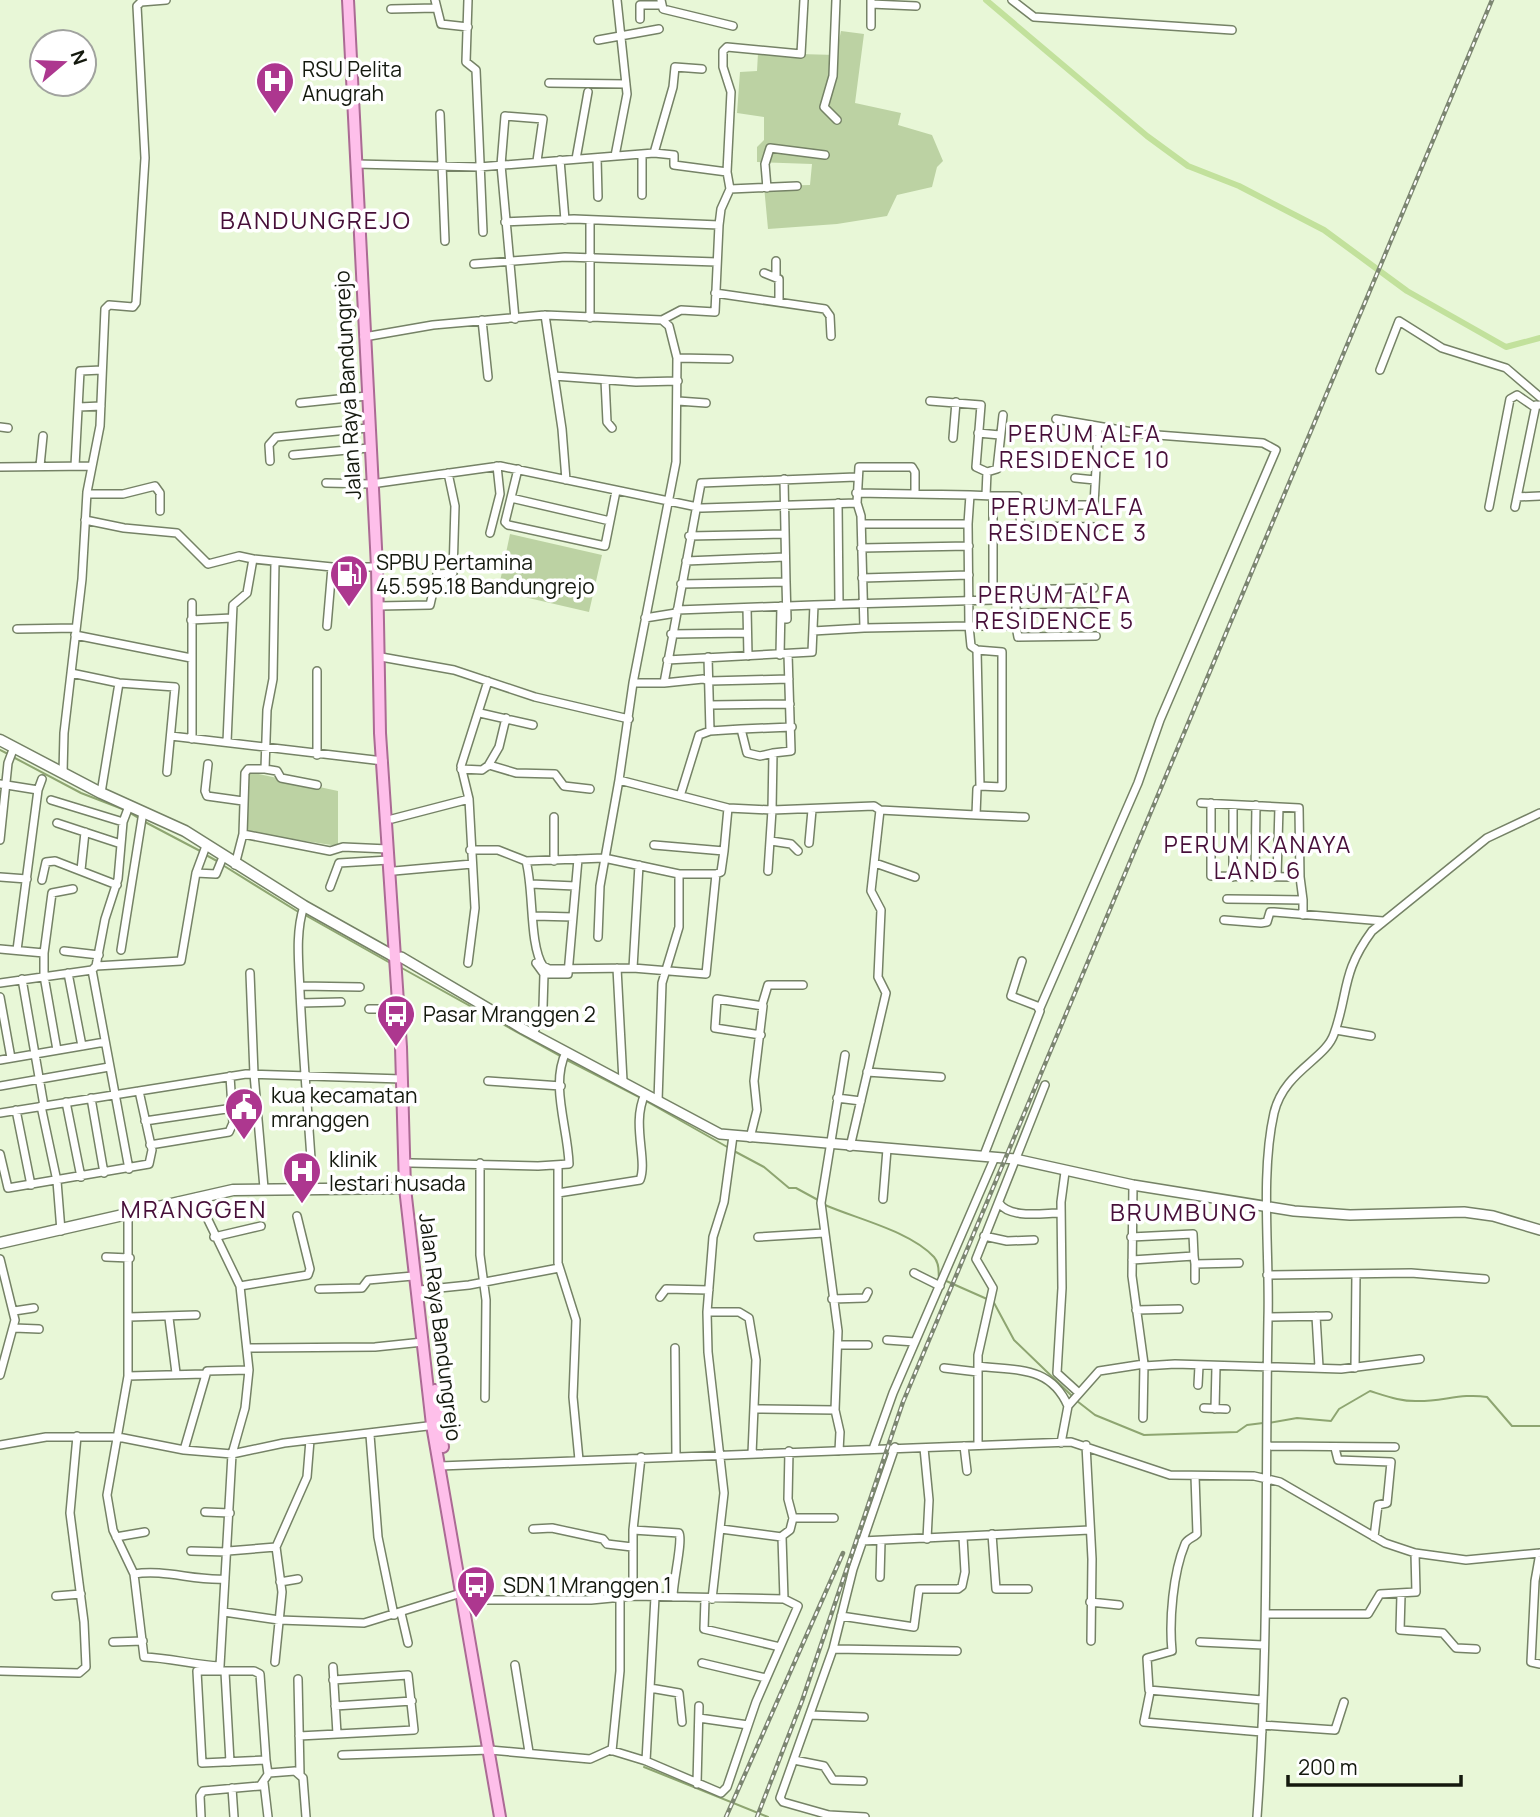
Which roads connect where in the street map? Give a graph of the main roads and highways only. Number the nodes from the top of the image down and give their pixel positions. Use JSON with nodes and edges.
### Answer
{"nodes":[{"id":1,"x":348,"y":0,"type":"edge"},
{"id":2,"x":381,"y":662,"type":"junction"},
{"id":3,"x":0,"y":740,"type":"edge"},
{"id":4,"x":391,"y":867,"type":"junction"},
{"id":5,"x":399,"y":964,"type":"junction"},
{"id":6,"x":406,"y":1111,"type":"junction"},
{"id":7,"x":408,"y":1188,"type":"junction"},
{"id":8,"x":0,"y":1243,"type":"edge"},
{"id":9,"x":413,"y":1248,"type":"junction"},
{"id":10,"x":436,"y":1425,"type":"junction"},
{"id":11,"x":499,"y":1817,"type":"edge"}],
"edges":[{"from":1,"to":2,"type":"main road","name":"Jalan Raya Bandungrejo"},
{"from":2,"to":4,"type":"main road","name":"Jalan Raya Bandungrejo"},
{"from":2,"to":4,"type":"main road","name":"Jalan Raya Bandungrejo"},
{"from":3,"to":5,"type":"main road"},
{"from":4,"to":5,"type":"main road","name":"Jalan Raya Bandungrejo"},
{"from":5,"to":6,"type":"main road","name":"Jalan Raya Bandungrejo"},
{"from":5,"to":6,"type":"main road","name":"Jalan Raya Bandungrejo"},
{"from":6,"to":7,"type":"main road","name":"Jalan Raya Bandungrejo"},
{"from":6,"to":7,"type":"main road","name":"Jalan Raya Bandungrejo"},
{"from":7,"to":8,"type":"main road"},
{"from":7,"to":9,"type":"main road","name":"Jalan Raya Bandungrejo"},
{"from":9,"to":10,"type":"main road","name":"Jalan Raya Bandungrejo"},
{"from":9,"to":10,"type":"main road","name":"Jalan Raya Bandungrejo"},
{"from":10,"to":11,"type":"main road","name":"Jalan Raya Bandungrejo"}]}
